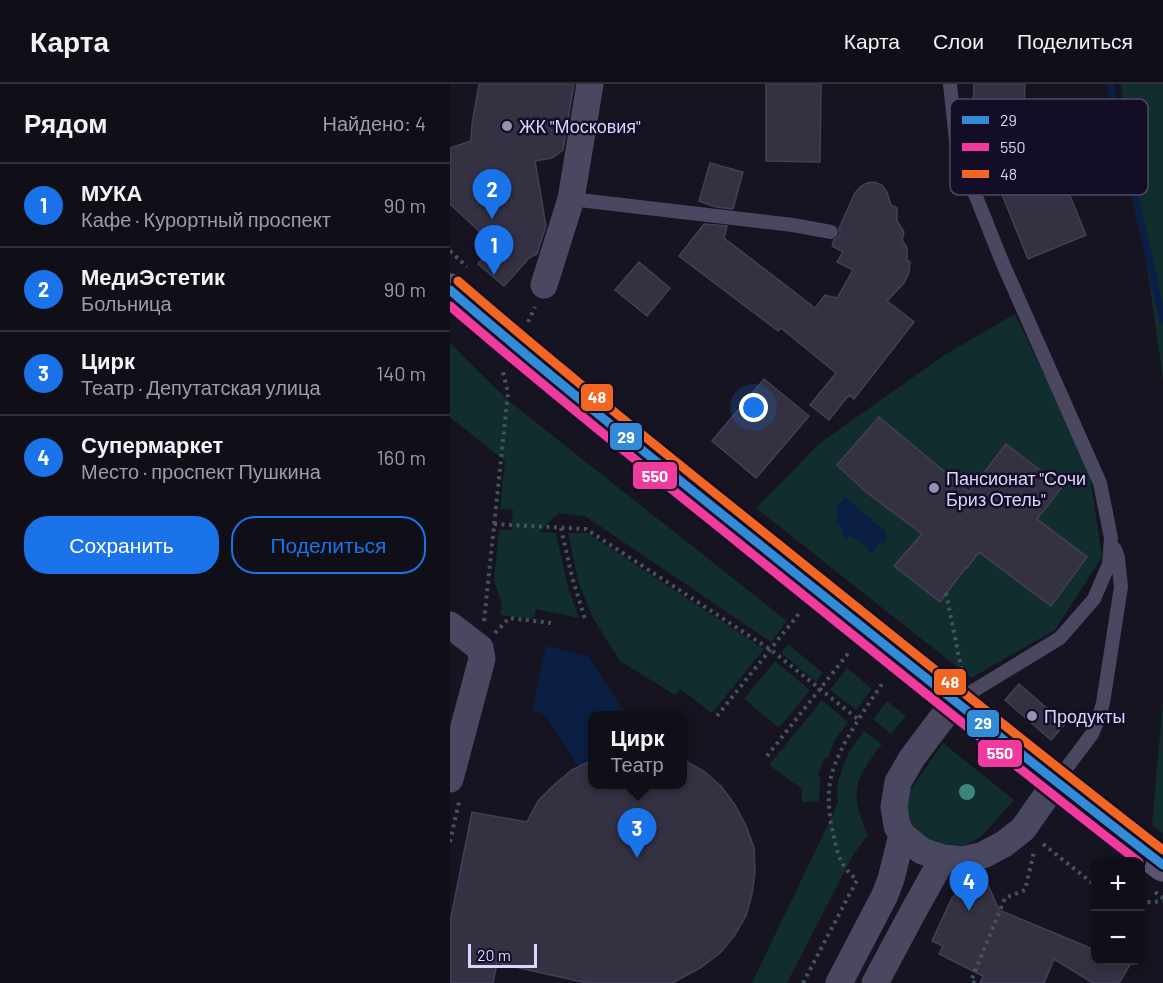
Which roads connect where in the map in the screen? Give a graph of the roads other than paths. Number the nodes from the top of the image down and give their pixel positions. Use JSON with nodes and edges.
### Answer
{"nodes":[{"id":1,"x":590,"y":84,"type":"edge"},
{"id":2,"x":950,"y":84,"type":"edge"},
{"id":3,"x":952,"y":99,"type":"edge"},
{"id":4,"x":975,"y":195,"type":"edge"},
{"id":5,"x":571,"y":199,"type":"junction"},
{"id":6,"x":831,"y":232,"type":"dead end"},
{"id":7,"x":544,"y":285,"type":"dead end"},
{"id":8,"x":450,"y":291,"type":"edge"},
{"id":9,"x":1111,"y":538,"type":"junction"},
{"id":10,"x":450,"y":625,"type":"edge"},
{"id":11,"x":959,"y":689,"type":"junction"},
{"id":12,"x":450,"y":779,"type":"edge"},
{"id":13,"x":1056,"y":782,"type":"junction"},
{"id":14,"x":903,"y":836,"type":"junction"},
{"id":15,"x":943,"y":858,"type":"junction"},
{"id":16,"x":1163,"y":865,"type":"edge"},
{"id":17,"x":839,"y":983,"type":"edge"},
{"id":18,"x":875,"y":983,"type":"edge"}],
"edges":[{"from":1,"to":5,"type":"street"},
{"from":2,"to":3,"type":"lane"},
{"from":4,"to":9,"type":"lane"},
{"from":5,"to":6,"type":"lane"},
{"from":5,"to":7,"type":"street"},
{"from":8,"to":11,"type":"main road"},
{"from":9,"to":11,"type":"lane"},
{"from":9,"to":13,"type":"lane"},
{"from":10,"to":12,"type":"street"},
{"from":11,"to":13,"type":"main road"},
{"from":11,"to":14,"type":"street"},
{"from":13,"to":15,"type":"street"},
{"from":13,"to":16,"type":"main road"},
{"from":14,"to":15,"type":"street"},
{"from":14,"to":17,"type":"street"},
{"from":15,"to":18,"type":"street"}]}
